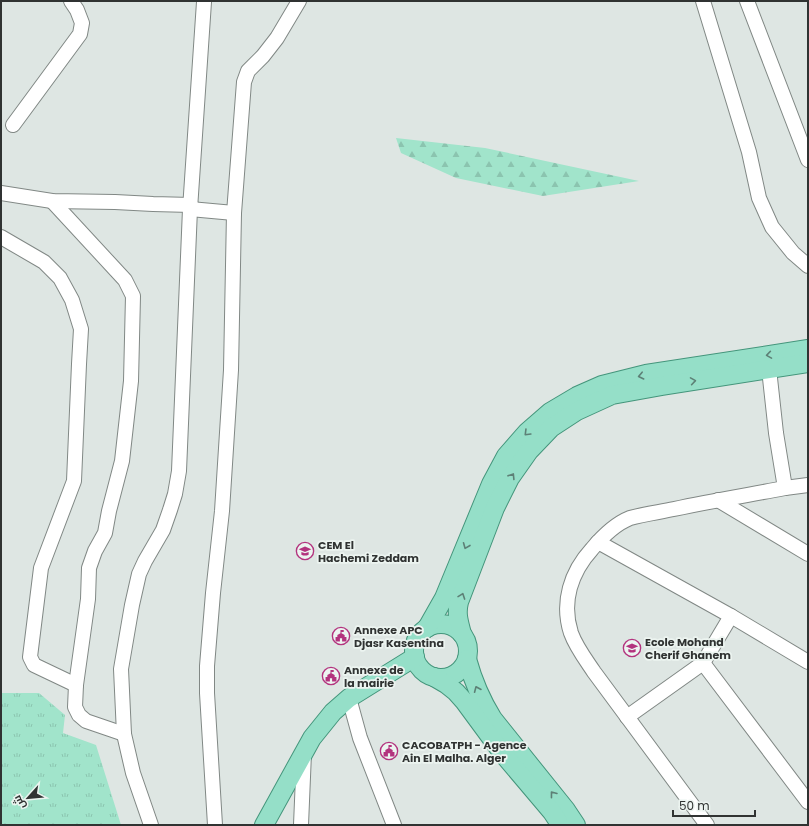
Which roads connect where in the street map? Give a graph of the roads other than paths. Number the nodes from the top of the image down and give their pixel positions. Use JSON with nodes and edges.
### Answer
{"nodes":[{"id":1,"x":71,"y":1,"type":"edge"},
{"id":2,"x":298,"y":1,"type":"edge"},
{"id":3,"x":703,"y":1,"type":"edge"},
{"id":4,"x":747,"y":1,"type":"edge"},
{"id":5,"x":204,"y":2,"type":"edge"},
{"id":6,"x":12,"y":124,"type":"dead end"},
{"id":7,"x":808,"y":160,"type":"edge"},
{"id":8,"x":1,"y":193,"type":"edge"},
{"id":9,"x":52,"y":201,"type":"junction"},
{"id":10,"x":190,"y":207,"type":"junction"},
{"id":11,"x":234,"y":213,"type":"junction"},
{"id":12,"x":1,"y":236,"type":"edge"},
{"id":13,"x":808,"y":266,"type":"edge"},
{"id":14,"x":808,"y":349,"type":"edge"},
{"id":15,"x":808,"y":363,"type":"edge"},
{"id":16,"x":769,"y":369,"type":"junction"},
{"id":17,"x":808,"y":485,"type":"edge"},
{"id":18,"x":785,"y":488,"type":"junction"},
{"id":19,"x":718,"y":500,"type":"junction"},
{"id":20,"x":598,"y":542,"type":"junction"},
{"id":21,"x":808,"y":554,"type":"edge"},
{"id":22,"x":731,"y":616,"type":"junction"},
{"id":23,"x":427,"y":628,"type":"junction"},
{"id":24,"x":462,"y":634,"type":"junction"},
{"id":25,"x":415,"y":657,"type":"junction"},
{"id":26,"x":467,"y":659,"type":"junction"},
{"id":27,"x":808,"y":662,"type":"edge"},
{"id":28,"x":703,"y":663,"type":"junction"},
{"id":29,"x":434,"y":677,"type":"junction"},
{"id":30,"x":76,"y":685,"type":"junction"},
{"id":31,"x":349,"y":698,"type":"junction"},
{"id":32,"x":627,"y":717,"type":"junction"},
{"id":33,"x":124,"y":734,"type":"junction"},
{"id":34,"x":304,"y":751,"type":"junction"},
{"id":35,"x":808,"y":802,"type":"edge"},
{"id":36,"x":151,"y":825,"type":"edge"},
{"id":37,"x":215,"y":825,"type":"edge"},
{"id":38,"x":264,"y":825,"type":"edge"},
{"id":39,"x":301,"y":825,"type":"edge"},
{"id":40,"x":394,"y":825,"type":"edge"},
{"id":41,"x":561,"y":825,"type":"edge"},
{"id":42,"x":576,"y":825,"type":"edge"},
{"id":43,"x":707,"y":825,"type":"edge"}],
"edges":[{"from":1,"to":6,"type":"street"},
{"from":2,"to":11,"type":"street"},
{"from":3,"to":13,"type":"street"},
{"from":4,"to":7,"type":"street"},
{"from":5,"to":10,"type":"street"},
{"from":8,"to":9,"type":"street"},
{"from":9,"to":10,"type":"street"},
{"from":9,"to":30,"type":"street"},
{"from":10,"to":11,"type":"street"},
{"from":10,"to":33,"type":"street"},
{"from":11,"to":37,"type":"street"},
{"from":12,"to":30,"type":"street"},
{"from":14,"to":23,"type":"main road","one_way":true},
{"from":15,"to":16,"type":"main road"},
{"from":16,"to":18,"type":"street"},
{"from":24,"to":16,"type":"main road","one_way":true},
{"from":17,"to":18,"type":"street"},
{"from":18,"to":19,"type":"street"},
{"from":19,"to":20,"type":"street"},
{"from":19,"to":21,"type":"street"},
{"from":20,"to":22,"type":"street"},
{"from":20,"to":32,"type":"street"},
{"from":22,"to":27,"type":"street"},
{"from":22,"to":28,"type":"street"},
{"from":23,"to":24,"type":"main road"},
{"from":23,"to":25,"type":"main road"},
{"from":24,"to":26,"type":"main road"},
{"from":25,"to":29,"type":"main road"},
{"from":25,"to":31,"type":"main road"},
{"from":26,"to":29,"type":"main road"},
{"from":42,"to":26,"type":"main road","one_way":true},
{"from":28,"to":32,"type":"street"},
{"from":28,"to":35,"type":"street"},
{"from":29,"to":41,"type":"main road"},
{"from":30,"to":33,"type":"street"},
{"from":31,"to":34,"type":"main road"},
{"from":31,"to":40,"type":"street"},
{"from":32,"to":43,"type":"street"},
{"from":33,"to":36,"type":"street"},
{"from":34,"to":38,"type":"main road"},
{"from":34,"to":39,"type":"street"}]}
